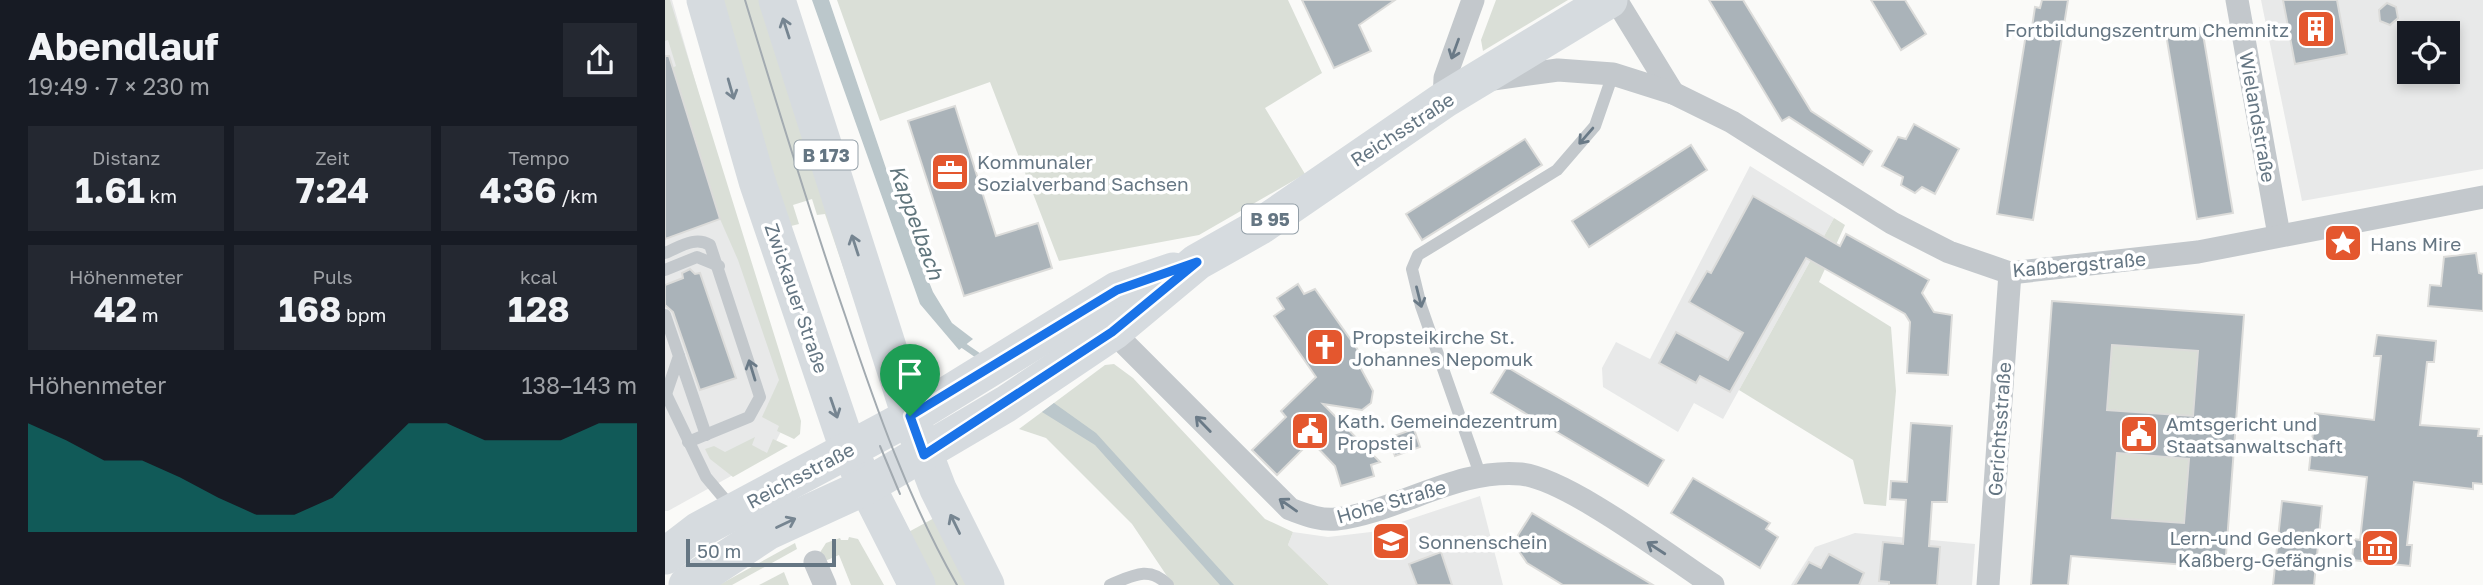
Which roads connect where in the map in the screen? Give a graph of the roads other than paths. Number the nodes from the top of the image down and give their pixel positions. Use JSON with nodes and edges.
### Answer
{"nodes":[{"id":1,"x":705,"y":0,"type":"edge"},
{"id":2,"x":777,"y":0,"type":"edge"},
{"id":3,"x":1473,"y":0,"type":"edge"},
{"id":4,"x":1609,"y":0,"type":"edge"},
{"id":5,"x":1616,"y":0,"type":"edge"},
{"id":6,"x":2237,"y":0,"type":"edge"},
{"id":7,"x":1613,"y":74,"type":"junction"},
{"id":8,"x":1476,"y":81,"type":"junction"},
{"id":9,"x":1673,"y":93,"type":"junction"},
{"id":10,"x":1444,"y":100,"type":"junction"},
{"id":11,"x":2483,"y":197,"type":"edge"},
{"id":12,"x":2280,"y":235,"type":"junction"},
{"id":13,"x":665,"y":253,"type":"edge"},
{"id":14,"x":1197,"y":262,"type":"junction"},
{"id":15,"x":720,"y":267,"type":"junction"},
{"id":16,"x":665,"y":270,"type":"edge"},
{"id":17,"x":2010,"y":273,"type":"junction"},
{"id":18,"x":665,"y":315,"type":"edge"},
{"id":19,"x":1112,"y":332,"type":"junction"},
{"id":20,"x":679,"y":356,"type":"junction"},
{"id":21,"x":666,"y":393,"type":"edge"},
{"id":22,"x":910,"y":416,"type":"junction"},
{"id":23,"x":706,"y":435,"type":"junction"},
{"id":24,"x":688,"y":442,"type":"junction"},
{"id":25,"x":848,"y":449,"type":"junction"},
{"id":26,"x":924,"y":455,"type":"junction"},
{"id":27,"x":1481,"y":477,"type":"junction"},
{"id":28,"x":865,"y":487,"type":"junction"},
{"id":29,"x":734,"y":510,"type":"junction"},
{"id":30,"x":812,"y":555,"type":"dead end"},
{"id":31,"x":665,"y":556,"type":"edge"},
{"id":32,"x":687,"y":585,"type":"edge"},
{"id":33,"x":825,"y":585,"type":"edge"},
{"id":34,"x":917,"y":585,"type":"edge"},
{"id":35,"x":986,"y":585,"type":"edge"},
{"id":36,"x":1110,"y":585,"type":"edge"},
{"id":37,"x":1168,"y":585,"type":"edge"},
{"id":38,"x":1713,"y":585,"type":"edge"},
{"id":39,"x":1988,"y":585,"type":"edge"}],
"edges":[{"from":1,"to":25,"type":"main road","name":"Zwickauer Straße","one_way":true},
{"from":22,"to":2,"type":"main road","number":"B 173","one_way":true},
{"from":3,"to":10,"type":"street","one_way":true},
{"from":4,"to":8,"type":"main road","name":"Reichsstraße","number":"B 95"},
{"from":5,"to":9,"type":"street"},
{"from":6,"to":12,"type":"street","name":"Wielandstraße"},
{"from":7,"to":8,"type":"street","name":"Kaßbergstraße"},
{"from":7,"to":9,"type":"street","name":"Kaßbergstraße"},
{"from":7,"to":27,"type":"lane","one_way":true},
{"from":8,"to":10,"type":"main road","name":"Reichsstraße","number":"B 95"},
{"from":9,"to":17,"type":"street","name":"Kaßbergstraße"},
{"from":10,"to":14,"type":"main road","name":"Reichsstraße","number":"B 95"},
{"from":11,"to":12,"type":"street","name":"Kaßbergstraße"},
{"from":12,"to":17,"type":"street","name":"Kaßbergstraße"},
{"from":13,"to":15,"type":"lane"},
{"from":14,"to":19,"type":"main road","name":"Reichsstraße","number":"B 95"},
{"from":14,"to":22,"type":"main road","name":"Reichsstraße","number":"B 95"},
{"from":15,"to":16,"type":"lane"},
{"from":23,"to":15,"type":"lane","one_way":true},
{"from":17,"to":39,"type":"street","name":"Gerichtsstraße"},
{"from":18,"to":20,"type":"lane"},
{"from":19,"to":26,"type":"main road","name":"Reichsstraße","number":"B 95"},
{"from":27,"to":19,"type":"street","name":"Hohe Straße","one_way":true},
{"from":20,"to":21,"type":"lane"},
{"from":20,"to":23,"type":"lane"},
{"from":21,"to":24,"type":"lane","name":"Reichsstraße"},
{"from":22,"to":25,"type":"main road","name":"Reichsstraße","number":"B 95"},
{"from":22,"to":26,"type":"main road","number":"B 173"},
{"from":23,"to":24,"type":"lane"},
{"from":24,"to":29,"type":"lane","name":"Reichsstraße"},
{"from":25,"to":28,"type":"main road","name":"Zwickauer Straße"},
{"from":25,"to":29,"type":"main road","name":"Reichsstraße"},
{"from":26,"to":28,"type":"main road","name":"Reichsstraße"},
{"from":35,"to":26,"type":"main road","number":"B 173","one_way":true},
{"from":38,"to":27,"type":"street","name":"Hohe Straße","one_way":true},
{"from":32,"to":28,"type":"main road","name":"Reichsstraße","one_way":true},
{"from":28,"to":34,"type":"main road","name":"Zwickauer Straße"},
{"from":29,"to":31,"type":"main road","name":"Reichsstraße"},
{"from":30,"to":33,"type":"street"},
{"from":36,"to":37,"type":"lane"}]}
